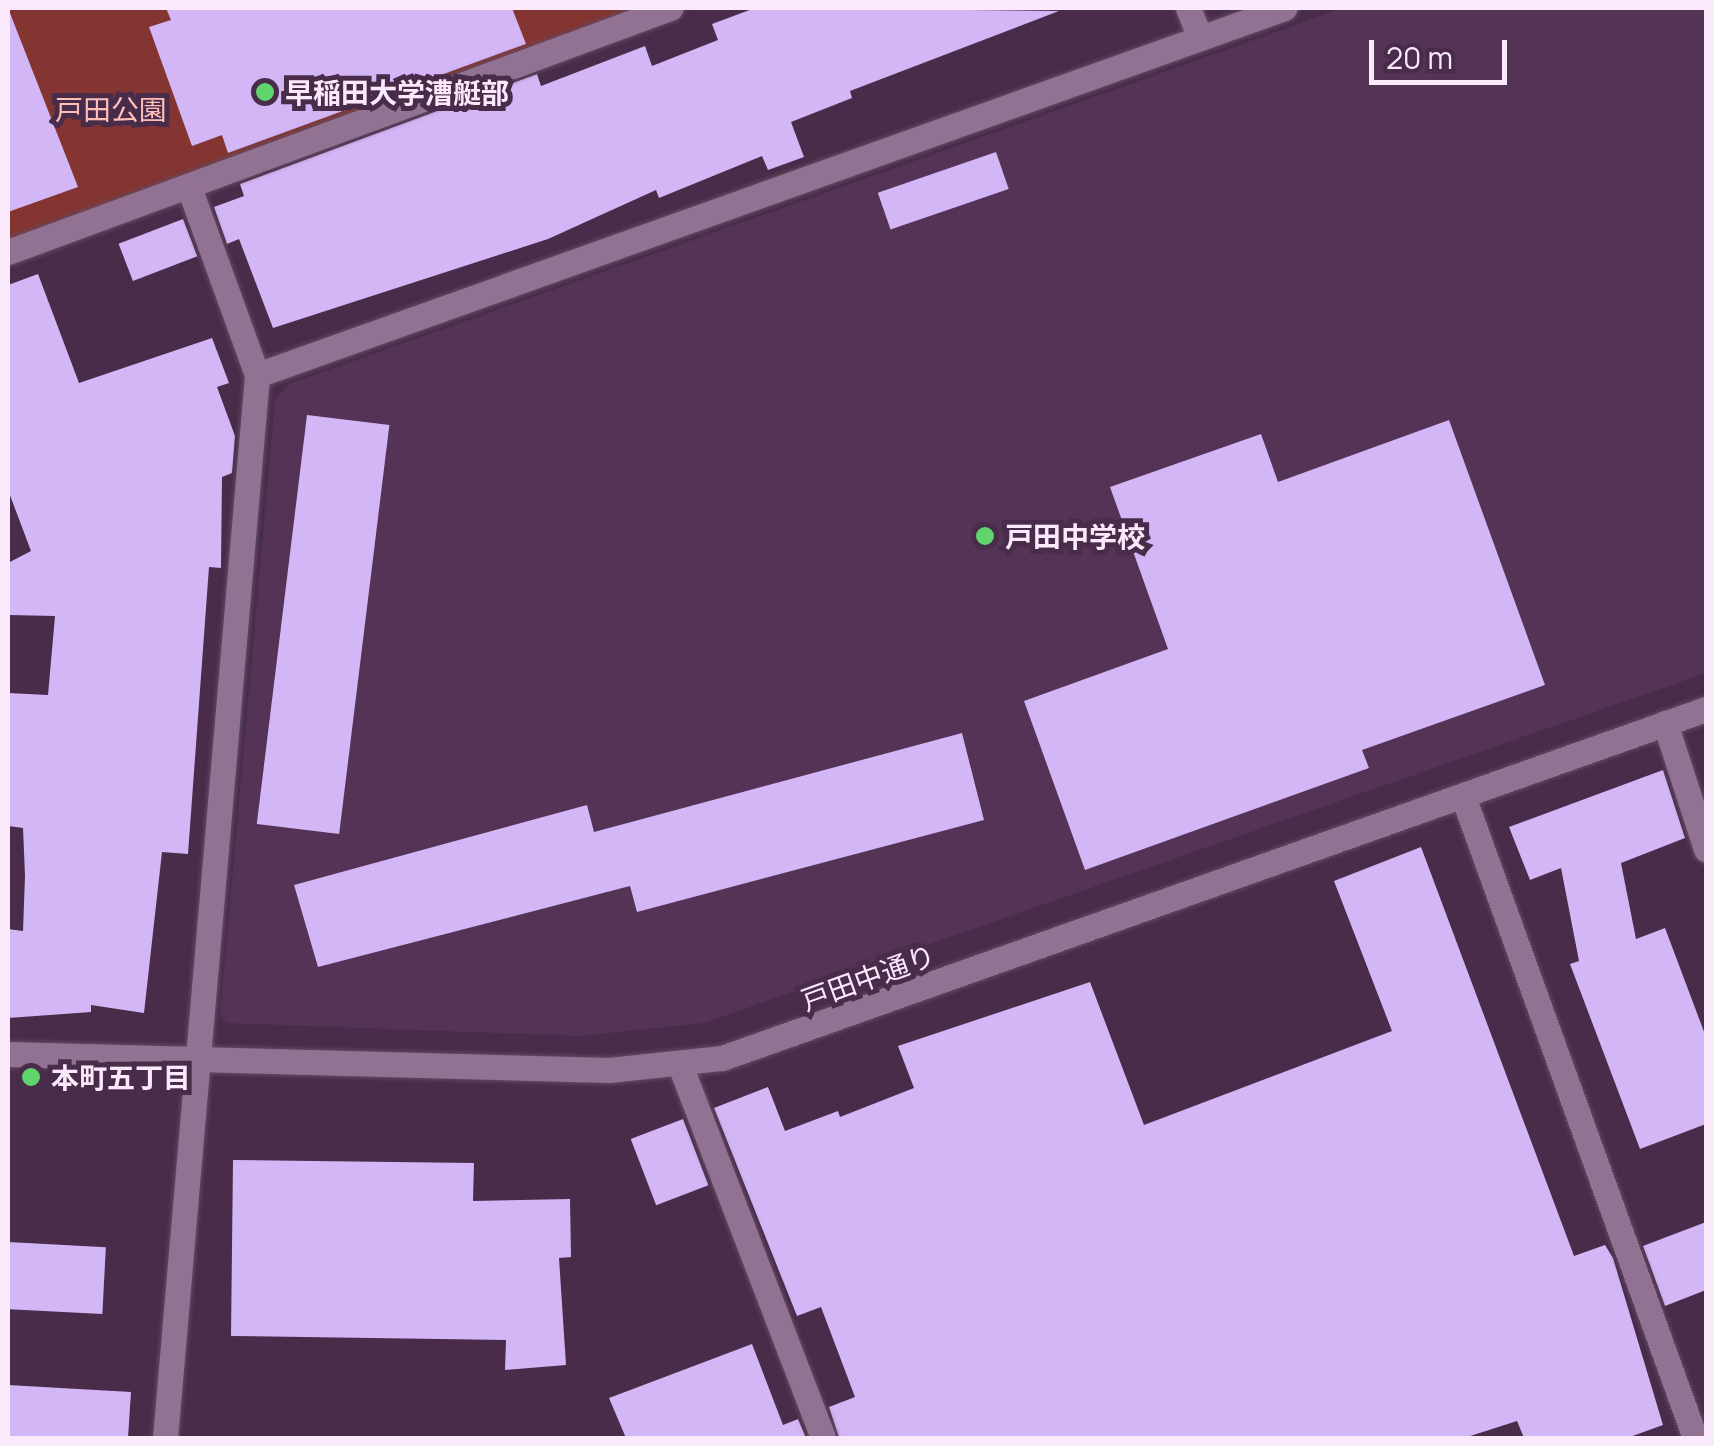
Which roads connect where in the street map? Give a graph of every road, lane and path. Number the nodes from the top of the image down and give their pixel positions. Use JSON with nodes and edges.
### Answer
{"nodes":[{"id":1,"x":670,"y":8,"type":"edge"},
{"id":2,"x":1188,"y":8,"type":"edge"},
{"id":3,"x":1284,"y":8,"type":"edge"},
{"id":4,"x":1200,"y":38,"type":"junction"},
{"id":5,"x":189,"y":187,"type":"junction"},
{"id":6,"x":8,"y":252,"type":"edge"},
{"id":7,"x":257,"y":375,"type":"junction"},
{"id":8,"x":1706,"y":709,"type":"edge"},
{"id":9,"x":1666,"y":723,"type":"junction"},
{"id":10,"x":1462,"y":796,"type":"junction"},
{"id":11,"x":1706,"y":850,"type":"edge"},
{"id":12,"x":8,"y":1054,"type":"edge"},
{"id":13,"x":198,"y":1060,"type":"junction"},
{"id":14,"x":680,"y":1065,"type":"junction"},
{"id":15,"x":165,"y":1438,"type":"edge"},
{"id":16,"x":824,"y":1438,"type":"edge"},
{"id":17,"x":1695,"y":1438,"type":"edge"}],
"edges":[{"from":1,"to":5,"type":"street"},
{"from":2,"to":4,"type":"street"},
{"from":3,"to":4,"type":"street"},
{"from":4,"to":7,"type":"street"},
{"from":5,"to":6,"type":"street"},
{"from":5,"to":7,"type":"street"},
{"from":7,"to":13,"type":"street"},
{"from":8,"to":9,"type":"street","name":"戸田中通り"},
{"from":9,"to":10,"type":"street","name":"戸田中通り"},
{"from":9,"to":11,"type":"street"},
{"from":10,"to":14,"type":"street","name":"戸田中通り"},
{"from":10,"to":17,"type":"street"},
{"from":12,"to":13,"type":"street","name":"戸田中通り"},
{"from":13,"to":14,"type":"street","name":"戸田中通り"},
{"from":13,"to":15,"type":"street"},
{"from":14,"to":16,"type":"street"}]}
